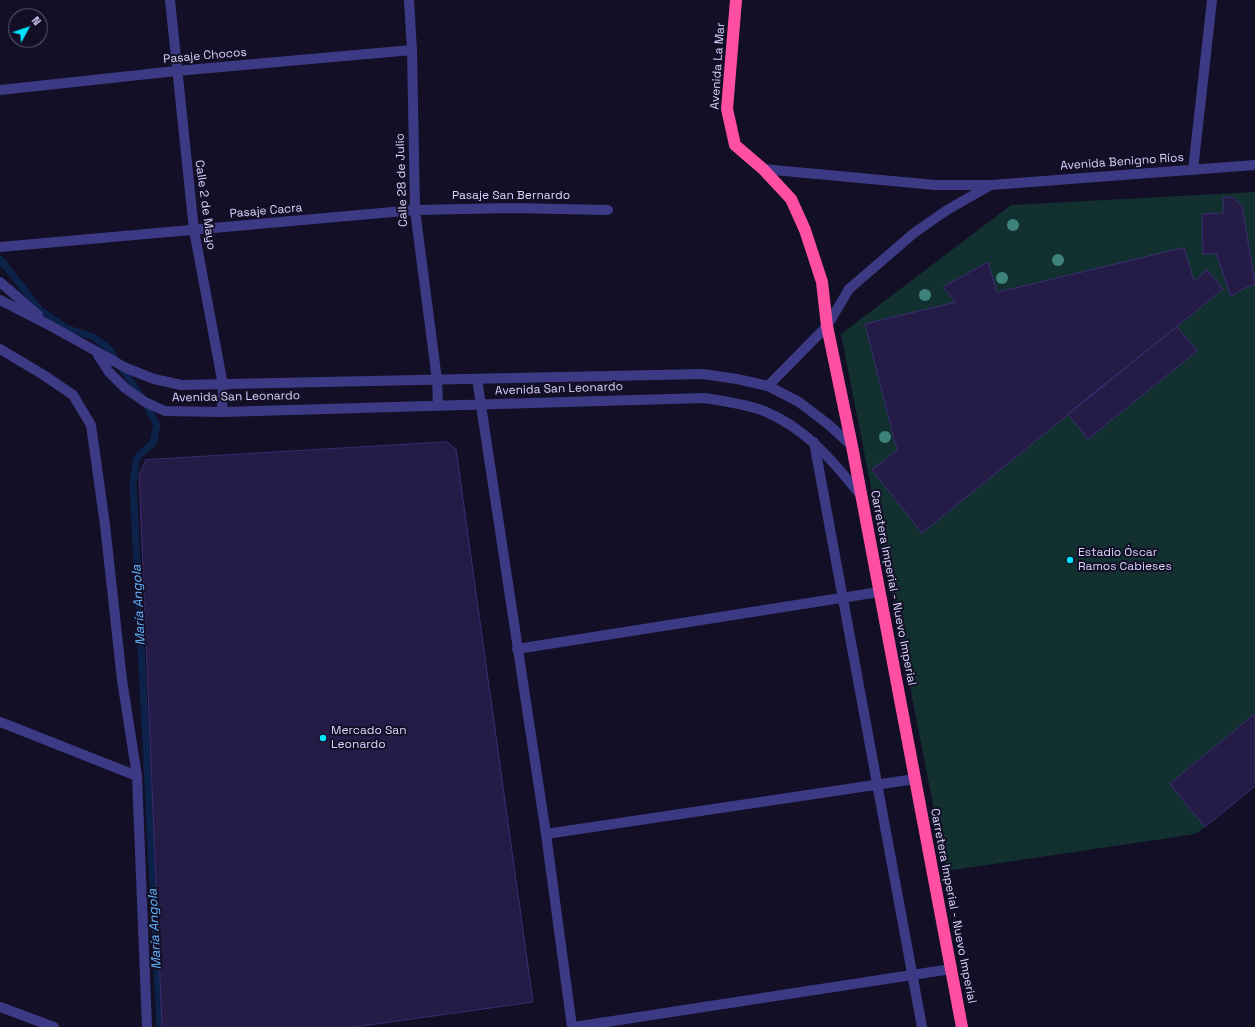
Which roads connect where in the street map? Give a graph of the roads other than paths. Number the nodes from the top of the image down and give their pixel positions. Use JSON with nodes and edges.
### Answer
{"nodes":[{"id":1,"x":170,"y":0,"type":"edge"},
{"id":2,"x":409,"y":0,"type":"edge"},
{"id":3,"x":736,"y":0,"type":"edge"},
{"id":4,"x":1212,"y":0,"type":"edge"},
{"id":5,"x":412,"y":50,"type":"junction"},
{"id":6,"x":176,"y":71,"type":"junction"},
{"id":7,"x":0,"y":90,"type":"edge"},
{"id":8,"x":1255,"y":166,"type":"edge"},
{"id":9,"x":763,"y":169,"type":"junction"},
{"id":10,"x":1193,"y":170,"type":"junction"},
{"id":11,"x":991,"y":185,"type":"junction"},
{"id":12,"x":415,"y":210,"type":"junction"},
{"id":13,"x":608,"y":210,"type":"dead end"},
{"id":14,"x":194,"y":230,"type":"junction"},
{"id":15,"x":0,"y":247,"type":"edge"},
{"id":16,"x":0,"y":282,"type":"edge"},
{"id":17,"x":0,"y":300,"type":"edge"},
{"id":18,"x":49,"y":325,"type":"junction"},
{"id":19,"x":827,"y":326,"type":"junction"},
{"id":20,"x":0,"y":349,"type":"edge"},
{"id":21,"x":95,"y":352,"type":"junction"},
{"id":22,"x":477,"y":379,"type":"junction"},
{"id":23,"x":437,"y":380,"type":"junction"},
{"id":24,"x":224,"y":385,"type":"junction"},
{"id":25,"x":768,"y":386,"type":"junction"},
{"id":26,"x":481,"y":404,"type":"junction"},
{"id":27,"x":438,"y":405,"type":"junction"},
{"id":28,"x":222,"y":412,"type":"junction"},
{"id":29,"x":814,"y":442,"type":"junction"},
{"id":30,"x":852,"y":446,"type":"junction"},
{"id":31,"x":862,"y":497,"type":"junction"},
{"id":32,"x":880,"y":592,"type":"junction"},
{"id":33,"x":843,"y":598,"type":"junction"},
{"id":34,"x":517,"y":649,"type":"junction"},
{"id":35,"x":0,"y":722,"type":"edge"},
{"id":36,"x":137,"y":776,"type":"junction"},
{"id":37,"x":915,"y":779,"type":"junction"},
{"id":38,"x":878,"y":784,"type":"junction"},
{"id":39,"x":546,"y":834,"type":"junction"},
{"id":40,"x":951,"y":969,"type":"junction"},
{"id":41,"x":913,"y":975,"type":"junction"},
{"id":42,"x":0,"y":1007,"type":"edge"},
{"id":43,"x":54,"y":1027,"type":"edge"},
{"id":44,"x":147,"y":1027,"type":"edge"},
{"id":45,"x":573,"y":1027,"type":"edge"},
{"id":46,"x":922,"y":1027,"type":"edge"},
{"id":47,"x":962,"y":1027,"type":"edge"}],
"edges":[{"from":1,"to":6,"type":"street","name":"Calle 2 de Mayo"},
{"from":2,"to":5,"type":"street","name":"Calle 28 de Julio"},
{"from":3,"to":9,"type":"highway","name":"Avenida La Mar"},
{"from":4,"to":10,"type":"street"},
{"from":5,"to":6,"type":"street","name":"Pasaje Chocos"},
{"from":5,"to":12,"type":"street","name":"Calle 28 de Julio"},
{"from":6,"to":7,"type":"street","name":"Pasaje Chocos"},
{"from":6,"to":14,"type":"street","name":"Calle 2 de Mayo"},
{"from":8,"to":10,"type":"street","name":"Avenida Benigno Ríos"},
{"from":9,"to":11,"type":"street","name":"Avenida Benigno Ríos"},
{"from":9,"to":19,"type":"highway","name":"Carretera Imperial - Nuevo Imperial"},
{"from":10,"to":11,"type":"street","name":"Avenida Benigno Ríos"},
{"from":11,"to":19,"type":"street","name":"Avenida Benigno Ríos"},
{"from":12,"to":13,"type":"street","name":"Pasaje San Bernardo"},
{"from":12,"to":14,"type":"street","name":"Pasaje Cacra"},
{"from":12,"to":23,"type":"street","name":"Calle 28 de Julio"},
{"from":14,"to":15,"type":"street","name":"Pasaje Cacra"},
{"from":14,"to":24,"type":"street","name":"Calle 2 de Mayo"},
{"from":16,"to":18,"type":"street"},
{"from":17,"to":18,"type":"street"},
{"from":18,"to":21,"type":"street"},
{"from":19,"to":25,"type":"street","name":"Avenida Benigno Ríos"},
{"from":19,"to":30,"type":"highway","name":"Carretera Imperial - Nuevo Imperial"},
{"from":20,"to":36,"type":"street"},
{"from":21,"to":24,"type":"street","name":"Avenida San Leonardo"},
{"from":21,"to":28,"type":"street","name":"Avenida San Leonardo"},
{"from":22,"to":23,"type":"street","name":"Avenida San Leonardo"},
{"from":22,"to":25,"type":"street","name":"Avenida San Leonardo"},
{"from":22,"to":26,"type":"street"},
{"from":23,"to":24,"type":"street","name":"Avenida San Leonardo"},
{"from":23,"to":27,"type":"street","name":"Calle 28 de Julio"},
{"from":24,"to":28,"type":"street","name":"Calle 2 de Mayo"},
{"from":25,"to":30,"type":"street","name":"Avenida San Leonardo"},
{"from":26,"to":27,"type":"street","name":"Avenida San Leonardo"},
{"from":26,"to":29,"type":"street","name":"Avenida San Leonardo"},
{"from":26,"to":34,"type":"street"},
{"from":27,"to":28,"type":"street","name":"Avenida San Leonardo"},
{"from":29,"to":31,"type":"street","name":"Avenida San Leonardo"},
{"from":29,"to":33,"type":"street"},
{"from":30,"to":31,"type":"highway","name":"Carretera Imperial - Nuevo Imperial"},
{"from":31,"to":32,"type":"highway","name":"Carretera Imperial - Nuevo Imperial"},
{"from":32,"to":33,"type":"street"},
{"from":32,"to":37,"type":"highway","name":"Carretera Imperial - Nuevo Imperial"},
{"from":33,"to":34,"type":"street"},
{"from":33,"to":38,"type":"street"},
{"from":34,"to":39,"type":"street"},
{"from":35,"to":36,"type":"street"},
{"from":36,"to":44,"type":"street"},
{"from":37,"to":38,"type":"street"},
{"from":37,"to":40,"type":"highway","name":"Carretera Imperial - Nuevo Imperial"},
{"from":38,"to":39,"type":"street"},
{"from":38,"to":41,"type":"street"},
{"from":39,"to":45,"type":"street"},
{"from":40,"to":41,"type":"street"},
{"from":40,"to":47,"type":"highway","name":"Carretera Imperial - Nuevo Imperial"},
{"from":41,"to":45,"type":"street"},
{"from":41,"to":46,"type":"street"},
{"from":42,"to":43,"type":"street"}]}
